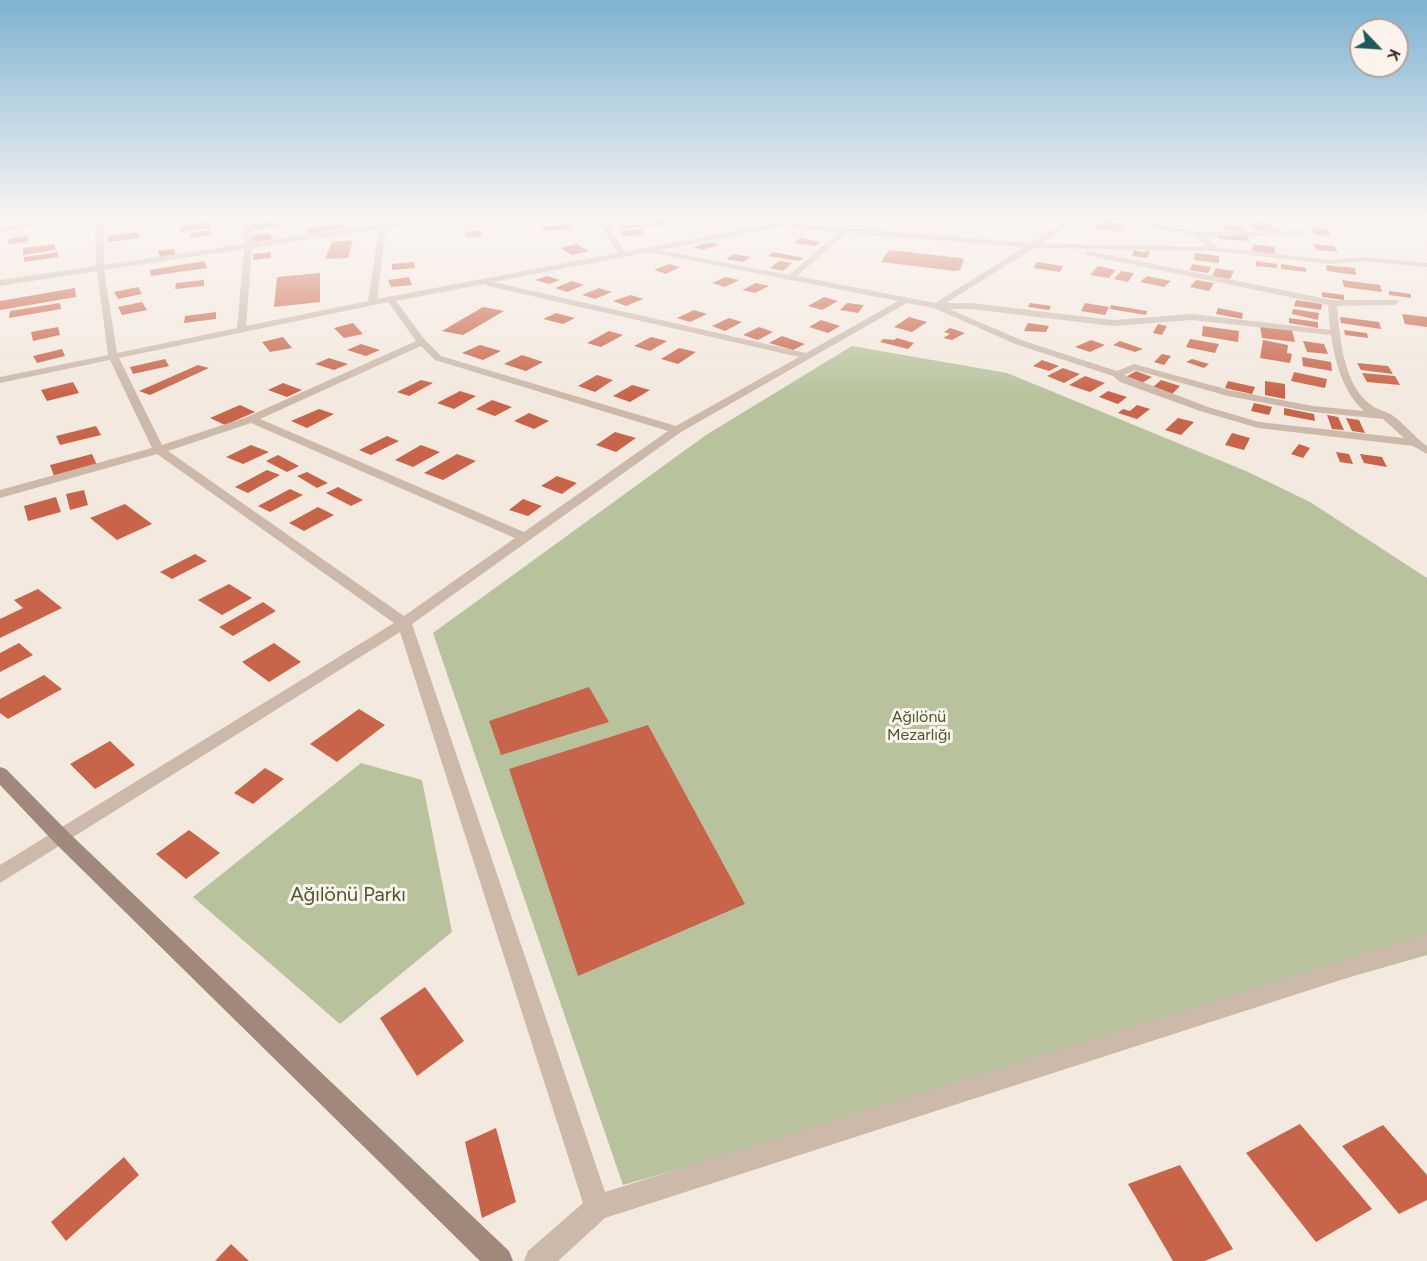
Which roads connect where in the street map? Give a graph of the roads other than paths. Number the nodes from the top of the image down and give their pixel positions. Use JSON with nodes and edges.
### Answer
{"nodes":[{"id":1,"x":32,"y":278,"type":"edge"},
{"id":2,"x":102,"y":278,"type":"edge"},
{"id":3,"x":245,"y":278,"type":"edge"},
{"id":4,"x":375,"y":278,"type":"edge"},
{"id":5,"x":497,"y":278,"type":"edge"},
{"id":6,"x":795,"y":278,"type":"edge"},
{"id":7,"x":982,"y":278,"type":"edge"},
{"id":8,"x":1204,"y":278,"type":"edge"},
{"id":9,"x":481,"y":281,"type":"junction"},
{"id":10,"x":0,"y":283,"type":"edge"},
{"id":11,"x":390,"y":299,"type":"junction"},
{"id":12,"x":906,"y":300,"type":"junction"},
{"id":13,"x":1395,"y":302,"type":"dead end"},
{"id":14,"x":372,"y":303,"type":"junction"},
{"id":15,"x":1332,"y":303,"type":"junction"},
{"id":16,"x":936,"y":306,"type":"junction"},
{"id":17,"x":241,"y":330,"type":"junction"},
{"id":18,"x":1335,"y":333,"type":"junction"},
{"id":19,"x":422,"y":342,"type":"junction"},
{"id":20,"x":113,"y":356,"type":"junction"},
{"id":21,"x":807,"y":356,"type":"junction"},
{"id":22,"x":1117,"y":374,"type":"junction"},
{"id":23,"x":0,"y":380,"type":"edge"},
{"id":24,"x":1387,"y":416,"type":"junction"},
{"id":25,"x":251,"y":419,"type":"junction"},
{"id":26,"x":677,"y":430,"type":"junction"},
{"id":27,"x":1414,"y":443,"type":"junction"},
{"id":28,"x":159,"y":450,"type":"junction"},
{"id":29,"x":1427,"y":451,"type":"edge"},
{"id":30,"x":0,"y":494,"type":"edge"},
{"id":31,"x":526,"y":538,"type":"junction"},
{"id":32,"x":404,"y":623,"type":"junction"},
{"id":33,"x":0,"y":774,"type":"edge"},
{"id":34,"x":62,"y":838,"type":"junction"},
{"id":35,"x":0,"y":875,"type":"edge"},
{"id":36,"x":1427,"y":943,"type":"edge"},
{"id":37,"x":597,"y":1207,"type":"junction"},
{"id":38,"x":500,"y":1261,"type":"edge"},
{"id":39,"x":537,"y":1261,"type":"edge"}],
"edges":[{"from":1,"to":10,"type":"street"},
{"from":2,"to":20,"type":"street"},
{"from":3,"to":17,"type":"street"},
{"from":4,"to":14,"type":"street"},
{"from":5,"to":9,"type":"street"},
{"from":6,"to":12,"type":"street"},
{"from":7,"to":16,"type":"street"},
{"from":8,"to":15,"type":"street"},
{"from":9,"to":11,"type":"street"},
{"from":9,"to":21,"type":"street"},
{"from":11,"to":14,"type":"street"},
{"from":11,"to":19,"type":"street"},
{"from":12,"to":16,"type":"street"},
{"from":12,"to":21,"type":"street"},
{"from":13,"to":15,"type":"street"},
{"from":14,"to":17,"type":"street"},
{"from":15,"to":18,"type":"street"},
{"from":16,"to":18,"type":"street"},
{"from":16,"to":22,"type":"street"},
{"from":17,"to":20,"type":"street"},
{"from":18,"to":24,"type":"street"},
{"from":19,"to":25,"type":"street"},
{"from":19,"to":26,"type":"street"},
{"from":20,"to":23,"type":"street"},
{"from":20,"to":28,"type":"street"},
{"from":21,"to":26,"type":"street"},
{"from":22,"to":24,"type":"street"},
{"from":22,"to":27,"type":"street"},
{"from":24,"to":27,"type":"street"},
{"from":25,"to":28,"type":"street"},
{"from":25,"to":31,"type":"street"},
{"from":26,"to":31,"type":"street"},
{"from":27,"to":29,"type":"street"},
{"from":28,"to":30,"type":"street"},
{"from":28,"to":32,"type":"street"},
{"from":31,"to":32,"type":"street"},
{"from":32,"to":34,"type":"street"},
{"from":32,"to":37,"type":"street"},
{"from":33,"to":34,"type":"street"},
{"from":34,"to":35,"type":"street"},
{"from":34,"to":38,"type":"street"},
{"from":36,"to":37,"type":"street"},
{"from":37,"to":39,"type":"street"}]}
